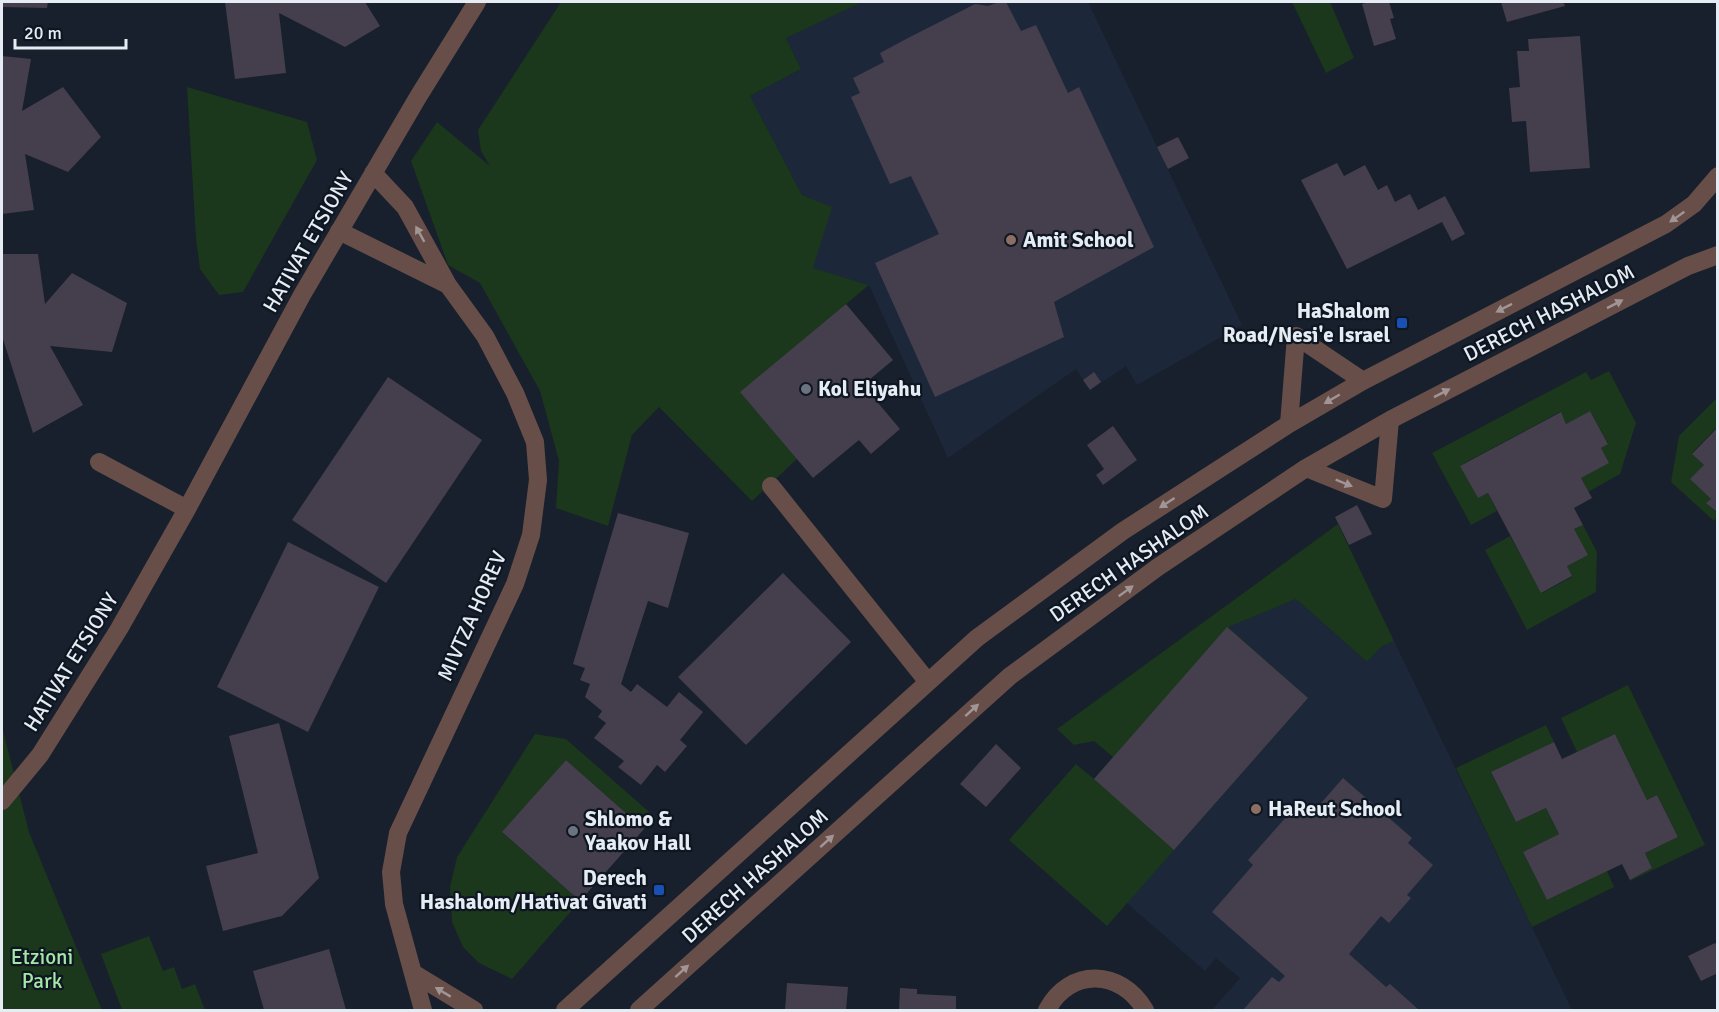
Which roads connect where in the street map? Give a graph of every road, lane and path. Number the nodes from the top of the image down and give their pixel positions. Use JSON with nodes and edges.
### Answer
{"nodes":[{"id":1,"x":477,"y":2,"type":"edge"},
{"id":2,"x":373,"y":173,"type":"junction"},
{"id":3,"x":1718,"y":176,"type":"edge"},
{"id":4,"x":339,"y":231,"type":"junction"},
{"id":5,"x":1718,"y":255,"type":"edge"},
{"id":6,"x":448,"y":285,"type":"junction"},
{"id":7,"x":1363,"y":381,"type":"junction"},
{"id":8,"x":1390,"y":420,"type":"junction"},
{"id":9,"x":1289,"y":423,"type":"junction"},
{"id":10,"x":99,"y":462,"type":"dead end"},
{"id":11,"x":1306,"y":468,"type":"junction"},
{"id":12,"x":771,"y":486,"type":"dead end"},
{"id":13,"x":187,"y":509,"type":"junction"},
{"id":14,"x":928,"y":682,"type":"junction"},
{"id":15,"x":2,"y":801,"type":"edge"},
{"id":16,"x":412,"y":973,"type":"junction"},
{"id":17,"x":423,"y":1011,"type":"edge"},
{"id":18,"x":474,"y":1011,"type":"edge"},
{"id":19,"x":566,"y":1011,"type":"edge"},
{"id":20,"x":639,"y":1011,"type":"edge"},
{"id":21,"x":1047,"y":1011,"type":"edge"},
{"id":22,"x":1145,"y":1011,"type":"edge"}],
"edges":[{"from":1,"to":2,"type":"street","name":"HATIVAT ETSIONY"},
{"from":2,"to":4,"type":"street","name":"HATIVAT ETSIONY"},
{"from":6,"to":2,"type":"street","name":"MIVTZA HOREV","one_way":true},
{"from":3,"to":7,"type":"street","name":"DERECH HASHALOM","one_way":true},
{"from":4,"to":6,"type":"street","name":"MIVTZA HOREV"},
{"from":4,"to":13,"type":"street","name":"HATIVAT ETSIONY"},
{"from":8,"to":5,"type":"street","name":"DERECH HASHALOM","one_way":true},
{"from":6,"to":16,"type":"street","name":"MIVTZA HOREV"},
{"from":7,"to":9,"type":"street","name":"DERECH HASHALOM","one_way":true},
{"from":7,"to":9,"type":"street"},
{"from":8,"to":11,"type":"street","name":"DERECH HASHALOM"},
{"from":11,"to":8,"type":"street","one_way":true},
{"from":9,"to":14,"type":"street","name":"DERECH HASHALOM","one_way":true},
{"from":10,"to":13,"type":"street"},
{"from":20,"to":11,"type":"street","name":"DERECH HASHALOM","one_way":true},
{"from":12,"to":14,"type":"street"},
{"from":13,"to":15,"type":"street","name":"HATIVAT ETSIONY"},
{"from":14,"to":19,"type":"street","name":"DERECH HASHALOM"},
{"from":16,"to":17,"type":"street","name":"MIVTZA HOREV"},
{"from":18,"to":16,"type":"street","one_way":true},
{"from":21,"to":22,"type":"street"}]}
